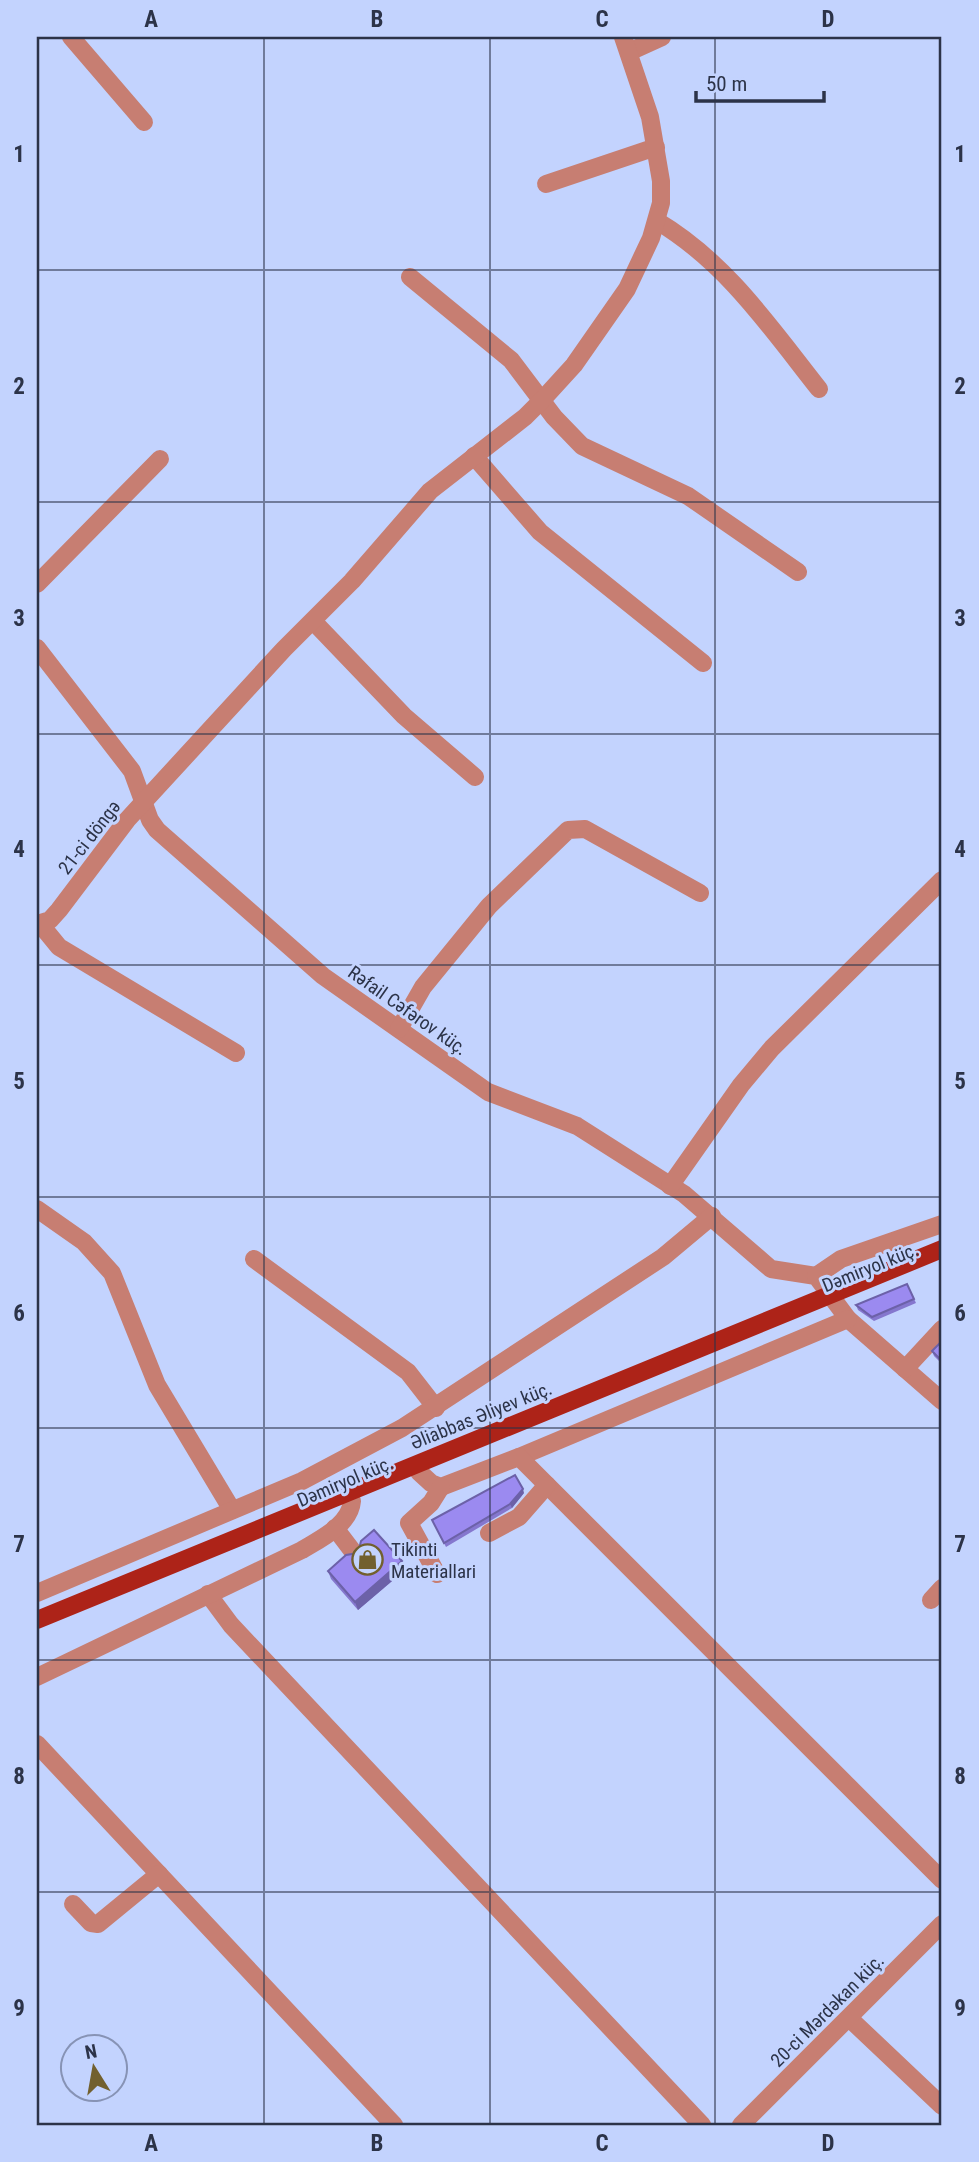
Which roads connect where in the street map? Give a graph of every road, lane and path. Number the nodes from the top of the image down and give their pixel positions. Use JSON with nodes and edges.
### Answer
{"nodes":[{"id":1,"x":71,"y":37,"type":"edge"},
{"id":2,"x":662,"y":37,"type":"edge"},
{"id":3,"x":626,"y":44,"type":"edge"},
{"id":4,"x":144,"y":122,"type":"dead end"},
{"id":5,"x":656,"y":147,"type":"junction"},
{"id":6,"x":546,"y":184,"type":"dead end"},
{"id":7,"x":657,"y":221,"type":"junction"},
{"id":8,"x":410,"y":276,"type":"dead end"},
{"id":9,"x":820,"y":389,"type":"dead end"},
{"id":10,"x":542,"y":400,"type":"junction"},
{"id":11,"x":474,"y":456,"type":"junction"},
{"id":12,"x":160,"y":459,"type":"dead end"},
{"id":13,"x":798,"y":572,"type":"dead end"},
{"id":14,"x":37,"y":584,"type":"edge"},
{"id":15,"x":313,"y":621,"type":"junction"},
{"id":16,"x":37,"y":648,"type":"edge"},
{"id":17,"x":703,"y":663,"type":"dead end"},
{"id":18,"x":475,"y":777,"type":"dead end"},
{"id":19,"x":144,"y":802,"type":"junction"},
{"id":20,"x":942,"y":880,"type":"edge"},
{"id":21,"x":700,"y":893,"type":"dead end"},
{"id":22,"x":39,"y":924,"type":"edge"},
{"id":23,"x":399,"y":1029,"type":"junction"},
{"id":24,"x":236,"y":1053,"type":"dead end"},
{"id":25,"x":670,"y":1186,"type":"junction"},
{"id":26,"x":37,"y":1209,"type":"edge"},
{"id":27,"x":712,"y":1216,"type":"junction"},
{"id":28,"x":942,"y":1224,"type":"edge"},
{"id":29,"x":942,"y":1249,"type":"edge"},
{"id":30,"x":254,"y":1259,"type":"dead end"},
{"id":31,"x":942,"y":1260,"type":"edge"},
{"id":32,"x":816,"y":1276,"type":"junction"},
{"id":33,"x":834,"y":1298,"type":"junction"},
{"id":34,"x":848,"y":1319,"type":"junction"},
{"id":35,"x":942,"y":1329,"type":"edge"},
{"id":36,"x":905,"y":1368,"type":"junction"},
{"id":37,"x":942,"y":1401,"type":"edge"},
{"id":38,"x":436,"y":1408,"type":"junction"},
{"id":39,"x":519,"y":1457,"type":"junction"},
{"id":40,"x":419,"y":1472,"type":"junction"},
{"id":41,"x":548,"y":1485,"type":"junction"},
{"id":42,"x":441,"y":1487,"type":"junction"},
{"id":43,"x":352,"y":1501,"type":"junction"},
{"id":44,"x":232,"y":1510,"type":"junction"},
{"id":45,"x":335,"y":1528,"type":"junction"},
{"id":46,"x":489,"y":1533,"type":"dead end"},
{"id":47,"x":354,"y":1553,"type":"edge"},
{"id":48,"x":437,"y":1574,"type":"dead end"},
{"id":49,"x":37,"y":1593,"type":"edge"},
{"id":50,"x":208,"y":1594,"type":"junction"},
{"id":51,"x":37,"y":1620,"type":"edge"},
{"id":52,"x":37,"y":1631,"type":"edge"},
{"id":53,"x":37,"y":1677,"type":"edge"},
{"id":54,"x":37,"y":1744,"type":"edge"},
{"id":55,"x":159,"y":1874,"type":"junction"},
{"id":56,"x":942,"y":1880,"type":"edge"},
{"id":57,"x":73,"y":1904,"type":"dead end"},
{"id":58,"x":942,"y":1924,"type":"edge"},
{"id":59,"x":849,"y":2018,"type":"junction"},
{"id":60,"x":942,"y":2106,"type":"edge"},
{"id":61,"x":394,"y":2125,"type":"edge"},
{"id":62,"x":702,"y":2125,"type":"edge"},
{"id":63,"x":741,"y":2125,"type":"edge"}],
"edges":[{"from":1,"to":4,"type":"street"},
{"from":2,"to":3,"type":"street"},
{"from":3,"to":5,"type":"street","name":"21-ci döngə"},
{"from":5,"to":6,"type":"street"},
{"from":5,"to":7,"type":"street","name":"21-ci döngə"},
{"from":7,"to":9,"type":"street"},
{"from":7,"to":10,"type":"street","name":"21-ci döngə"},
{"from":8,"to":10,"type":"street"},
{"from":10,"to":11,"type":"street","name":"21-ci döngə"},
{"from":10,"to":13,"type":"street"},
{"from":11,"to":15,"type":"street","name":"21-ci döngə"},
{"from":11,"to":17,"type":"street"},
{"from":12,"to":14,"type":"street"},
{"from":15,"to":18,"type":"street"},
{"from":15,"to":19,"type":"street","name":"21-ci döngə"},
{"from":16,"to":19,"type":"street","name":"Rəfail Cəfərov küç."},
{"from":19,"to":22,"type":"street","name":"21-ci döngə"},
{"from":19,"to":23,"type":"street","name":"Rəfail Cəfərov küç."},
{"from":20,"to":25,"type":"street"},
{"from":21,"to":23,"type":"street"},
{"from":22,"to":24,"type":"street"},
{"from":23,"to":25,"type":"street","name":"Rəfail Cəfərov küç."},
{"from":25,"to":27,"type":"street","name":"Rəfail Cəfərov küç."},
{"from":26,"to":44,"type":"street"},
{"from":27,"to":32,"type":"street","name":"Rəfail Cəfərov küç."},
{"from":27,"to":38,"type":"street"},
{"from":28,"to":32,"type":"street"},
{"from":29,"to":33,"type":"main road","name":"Əliabbas Əliyev küç."},
{"from":30,"to":38,"type":"street"},
{"from":31,"to":33,"type":"main road","name":"Dəmiryol küç."},
{"from":32,"to":33,"type":"street"},
{"from":33,"to":34,"type":"street"},
{"from":33,"to":40,"type":"main road","name":"Dəmiryol küç."},
{"from":33,"to":51,"type":"main road","name":"Əliabbas Əliyev küç."},
{"from":34,"to":36,"type":"street"},
{"from":34,"to":39,"type":"street"},
{"from":35,"to":36,"type":"street"},
{"from":36,"to":37,"type":"street"},
{"from":38,"to":44,"type":"street"},
{"from":39,"to":41,"type":"street"},
{"from":39,"to":42,"type":"street"},
{"from":40,"to":42,"type":"street"},
{"from":40,"to":43,"type":"main road","name":"Dəmiryol küç."},
{"from":41,"to":46,"type":"street"},
{"from":41,"to":56,"type":"street"},
{"from":42,"to":48,"type":"street"},
{"from":43,"to":45,"type":"street"},
{"from":43,"to":52,"type":"main road","name":"Dəmiryol küç."},
{"from":44,"to":49,"type":"street"},
{"from":45,"to":47,"type":"street"},
{"from":45,"to":50,"type":"street"},
{"from":50,"to":53,"type":"street"},
{"from":50,"to":62,"type":"street"},
{"from":54,"to":55,"type":"street"},
{"from":55,"to":57,"type":"street"},
{"from":55,"to":61,"type":"street"},
{"from":58,"to":59,"type":"street","name":"20-ci Mərdəkan küç."},
{"from":59,"to":60,"type":"street"},
{"from":59,"to":63,"type":"street","name":"20-ci Mərdəkan küç."}]}
